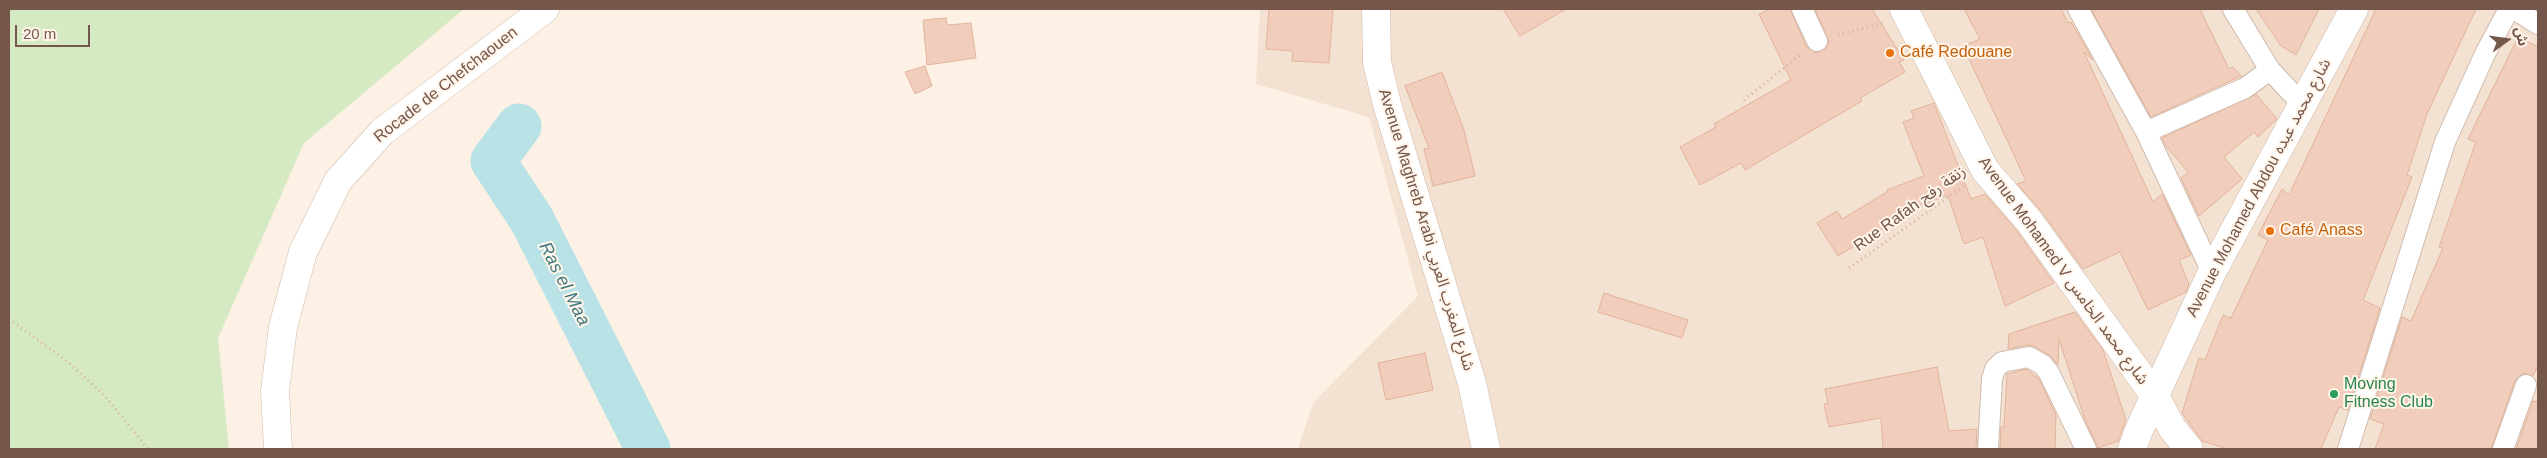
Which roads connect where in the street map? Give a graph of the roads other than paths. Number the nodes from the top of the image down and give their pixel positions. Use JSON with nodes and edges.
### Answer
{"nodes":[{"id":1,"x":545,"y":9,"type":"edge"},
{"id":2,"x":1376,"y":9,"type":"edge"},
{"id":3,"x":1802,"y":9,"type":"edge"},
{"id":4,"x":2078,"y":9,"type":"edge"},
{"id":5,"x":2233,"y":9,"type":"edge"},
{"id":6,"x":2354,"y":9,"type":"edge"},
{"id":7,"x":2509,"y":9,"type":"edge"},
{"id":8,"x":2514,"y":9,"type":"edge"},
{"id":9,"x":1905,"y":10,"type":"edge"},
{"id":10,"x":2538,"y":24,"type":"edge"},
{"id":11,"x":1817,"y":41,"type":"road end"},
{"id":12,"x":2270,"y":70,"type":"junction"},
{"id":13,"x":2302,"y":104,"type":"junction"},
{"id":14,"x":2146,"y":132,"type":"junction"},
{"id":15,"x":2212,"y":272,"type":"junction"},
{"id":16,"x":2526,"y":385,"type":"dead end"},
{"id":17,"x":2155,"y":396,"type":"junction"},
{"id":18,"x":278,"y":449,"type":"edge"},
{"id":19,"x":1486,"y":449,"type":"edge"},
{"id":20,"x":1988,"y":449,"type":"edge"},
{"id":21,"x":2086,"y":449,"type":"edge"},
{"id":22,"x":2132,"y":449,"type":"edge"},
{"id":23,"x":2189,"y":449,"type":"edge"},
{"id":24,"x":2348,"y":449,"type":"edge"},
{"id":25,"x":2503,"y":449,"type":"edge"}],
"edges":[{"from":1,"to":18,"type":"street","name":"Rocade de Chefchaouen"},
{"from":2,"to":19,"type":"street","name":"Avenue Maghreb Arabi شارع المغرب العربي"},
{"from":3,"to":11,"type":"street"},
{"from":4,"to":14,"type":"street"},
{"from":5,"to":12,"type":"street"},
{"from":6,"to":13,"type":"street","name":"Avenue Mohamed Abdou شارع محمد عبده"},
{"from":7,"to":24,"type":"street"},
{"from":8,"to":10,"type":"street"},
{"from":9,"to":17,"type":"street","name":"Avenue Mohamed V شارع محمد الخامس"},
{"from":12,"to":13,"type":"street"},
{"from":12,"to":14,"type":"street"},
{"from":13,"to":15,"type":"street","name":"Avenue Mohamed Abdou شارع محمد عبده"},
{"from":14,"to":15,"type":"street"},
{"from":15,"to":17,"type":"street","name":"Avenue Mohamed Abdou شارع محمد عبده"},
{"from":16,"to":25,"type":"street"},
{"from":17,"to":22,"type":"street","name":"Avenue Mohamed Abdou شارع محمد عبده"},
{"from":17,"to":23,"type":"street","name":"Avenue Mohamed V شارع محمد الخامس"},
{"from":20,"to":21,"type":"street"}]}
